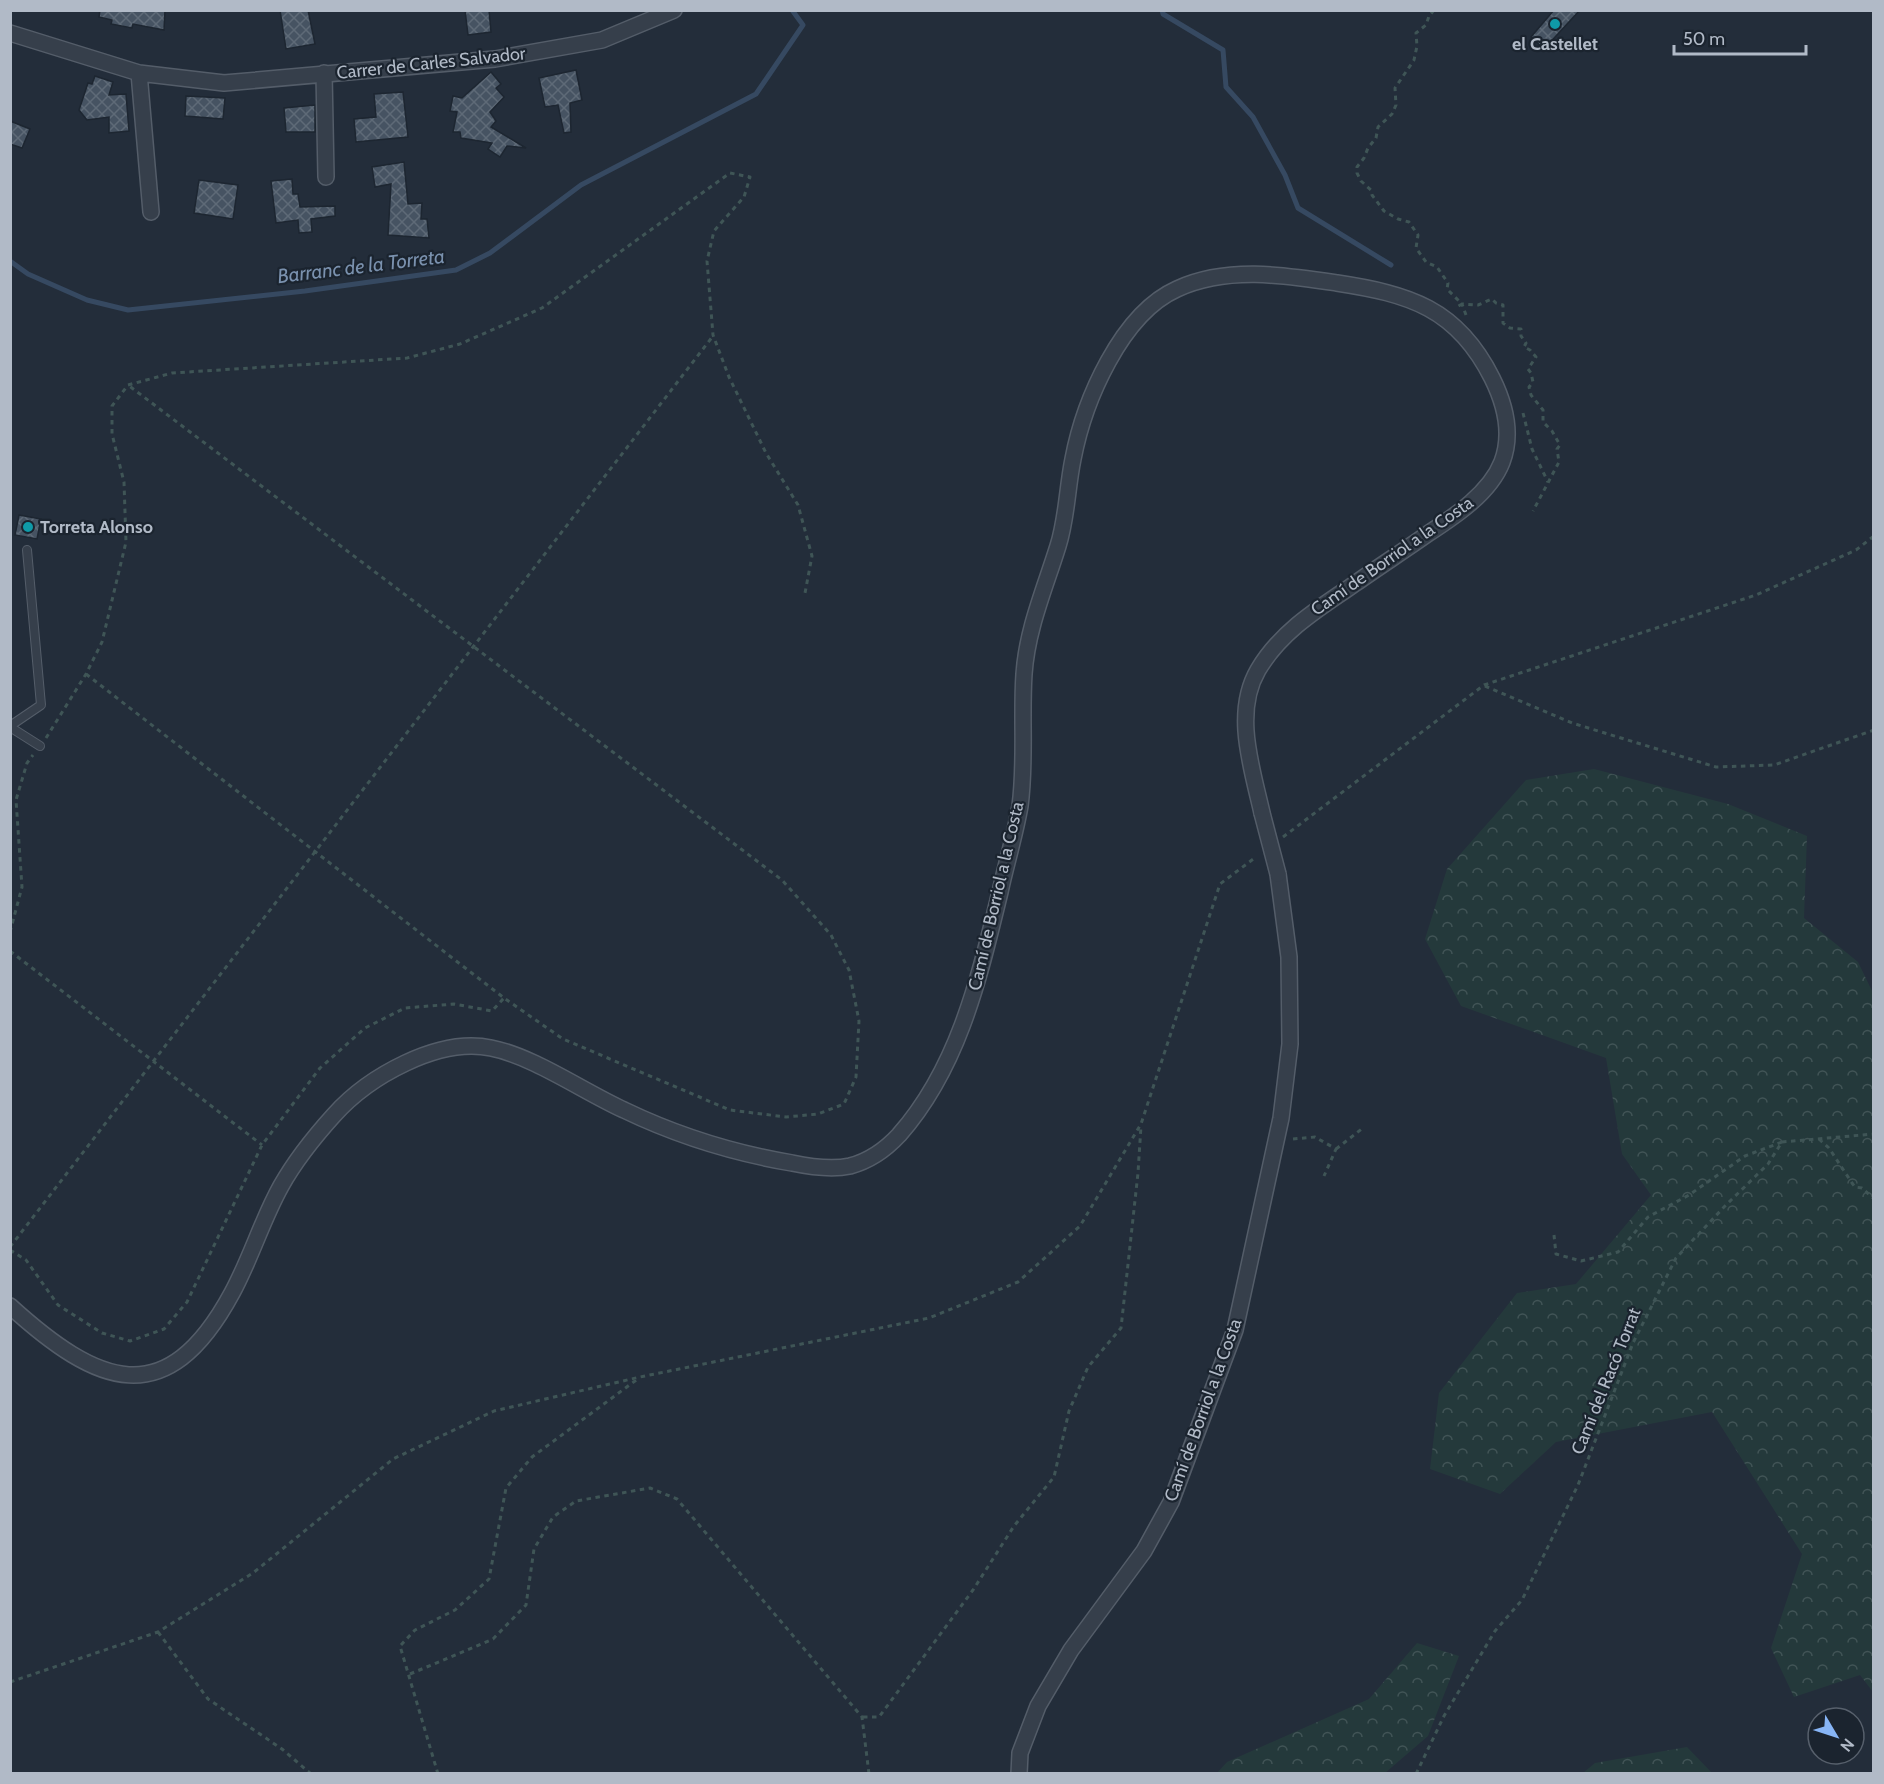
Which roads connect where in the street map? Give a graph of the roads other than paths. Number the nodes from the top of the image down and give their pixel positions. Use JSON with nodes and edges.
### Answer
{"nodes":[{"id":1,"x":674,"y":10,"type":"edge"},
{"id":2,"x":10,"y":33,"type":"edge"},
{"id":3,"x":139,"y":73,"type":"junction"},
{"id":4,"x":324,"y":73,"type":"junction"},
{"id":5,"x":326,"y":177,"type":"dead end"},
{"id":6,"x":151,"y":212,"type":"dead end"},
{"id":7,"x":27,"y":550,"type":"dead end"},
{"id":8,"x":10,"y":727,"type":"edge"},
{"id":9,"x":40,"y":746,"type":"road end"},
{"id":10,"x":10,"y":1306,"type":"edge"},
{"id":11,"x":1019,"y":1773,"type":"edge"}],
"edges":[{"from":1,"to":4,"type":"street","name":"Carrer de Carles Salvador"},
{"from":2,"to":3,"type":"street","name":"Carrer de Carles Salvador"},
{"from":3,"to":4,"type":"street","name":"Carrer de Carles Salvador"},
{"from":3,"to":6,"type":"street"},
{"from":4,"to":5,"type":"street","name":"Carrer de Carles Salvador"},
{"from":7,"to":8,"type":"lane"},
{"from":8,"to":9,"type":"lane"},
{"from":10,"to":11,"type":"street","name":"Camí de Borriol a la Costa","bridge":true}]}
